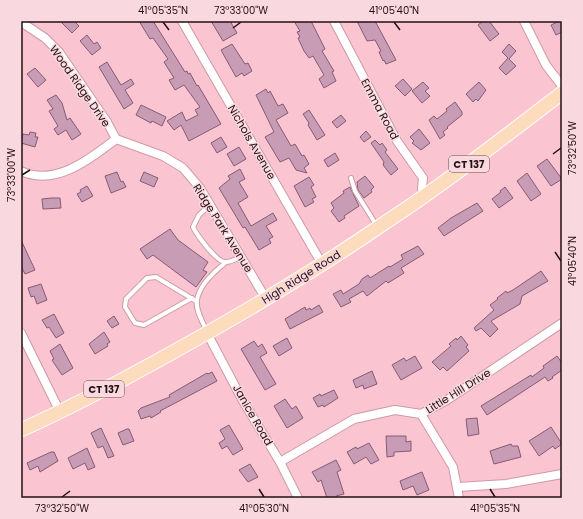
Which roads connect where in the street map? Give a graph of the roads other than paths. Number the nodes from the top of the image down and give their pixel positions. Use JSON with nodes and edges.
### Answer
{"nodes":[{"id":1,"x":182,"y":21,"type":"edge"},
{"id":2,"x":334,"y":21,"type":"edge"},
{"id":3,"x":524,"y":21,"type":"edge"},
{"id":4,"x":21,"y":22,"type":"edge"},
{"id":5,"x":562,"y":86,"type":"edge"},
{"id":6,"x":562,"y":93,"type":"edge"},
{"id":7,"x":116,"y":139,"type":"junction"},
{"id":8,"x":21,"y":171,"type":"edge"},
{"id":9,"x":351,"y":178,"type":"dead end"},
{"id":10,"x":425,"y":195,"type":"junction"},
{"id":11,"x":210,"y":205,"type":"junction"},
{"id":12,"x":378,"y":228,"type":"junction"},
{"id":13,"x":241,"y":257,"type":"junction"},
{"id":14,"x":225,"y":263,"type":"junction"},
{"id":15,"x":322,"y":264,"type":"junction"},
{"id":16,"x":192,"y":298,"type":"junction"},
{"id":17,"x":266,"y":299,"type":"junction"},
{"id":18,"x":196,"y":301,"type":"junction"},
{"id":19,"x":562,"y":323,"type":"edge"},
{"id":20,"x":21,"y":333,"type":"edge"},
{"id":21,"x":207,"y":333,"type":"junction"},
{"id":22,"x":60,"y":412,"type":"junction"},
{"id":23,"x":421,"y":414,"type":"junction"},
{"id":24,"x":21,"y":430,"type":"edge"},
{"id":25,"x":280,"y":462,"type":"junction"},
{"id":26,"x":562,"y":474,"type":"edge"},
{"id":27,"x":458,"y":487,"type":"junction"},
{"id":28,"x":298,"y":498,"type":"edge"},
{"id":29,"x":459,"y":498,"type":"edge"}],
"edges":[{"from":1,"to":15,"type":"street","name":"Nichols Avenue"},
{"from":2,"to":10,"type":"street","name":"Emma Road"},
{"from":3,"to":5,"type":"street"},
{"from":4,"to":7,"type":"street","name":"Wood Ridge Drive"},
{"from":6,"to":10,"type":"main road","name":"High Ridge Road","number":"CT 137"},
{"from":7,"to":8,"type":"street"},
{"from":7,"to":11,"type":"street","name":"Ridge Park Avenue"},
{"from":9,"to":12,"type":"lane"},
{"from":10,"to":12,"type":"main road","name":"High Ridge Road","number":"CT 137"},
{"from":11,"to":13,"type":"street","name":"Ridge Park Avenue"},
{"from":11,"to":14,"type":"lane"},
{"from":12,"to":15,"type":"main road","name":"High Ridge Road","number":"CT 137"},
{"from":13,"to":14,"type":"lane"},
{"from":13,"to":17,"type":"street","name":"Ridge Park Avenue"},
{"from":14,"to":18,"type":"lane"},
{"from":15,"to":17,"type":"main road","name":"High Ridge Road","number":"CT 137"},
{"from":16,"to":16,"type":"lane"},
{"from":16,"to":18,"type":"lane"},
{"from":17,"to":21,"type":"main road","name":"High Ridge Road","number":"CT 137"},
{"from":18,"to":21,"type":"lane"},
{"from":19,"to":23,"type":"street","name":"Little Hill Drive"},
{"from":20,"to":22,"type":"street"},
{"from":21,"to":22,"type":"main road","name":"High Ridge Road","number":"CT 137"},
{"from":21,"to":25,"type":"street","name":"Janice Road"},
{"from":22,"to":24,"type":"main road","name":"High Ridge Road","number":"CT 137"},
{"from":23,"to":25,"type":"street","name":"Little Hill Drive"},
{"from":23,"to":27,"type":"street"},
{"from":25,"to":28,"type":"street","name":"Janice Road"},
{"from":26,"to":27,"type":"street"},
{"from":27,"to":29,"type":"street"}]}
